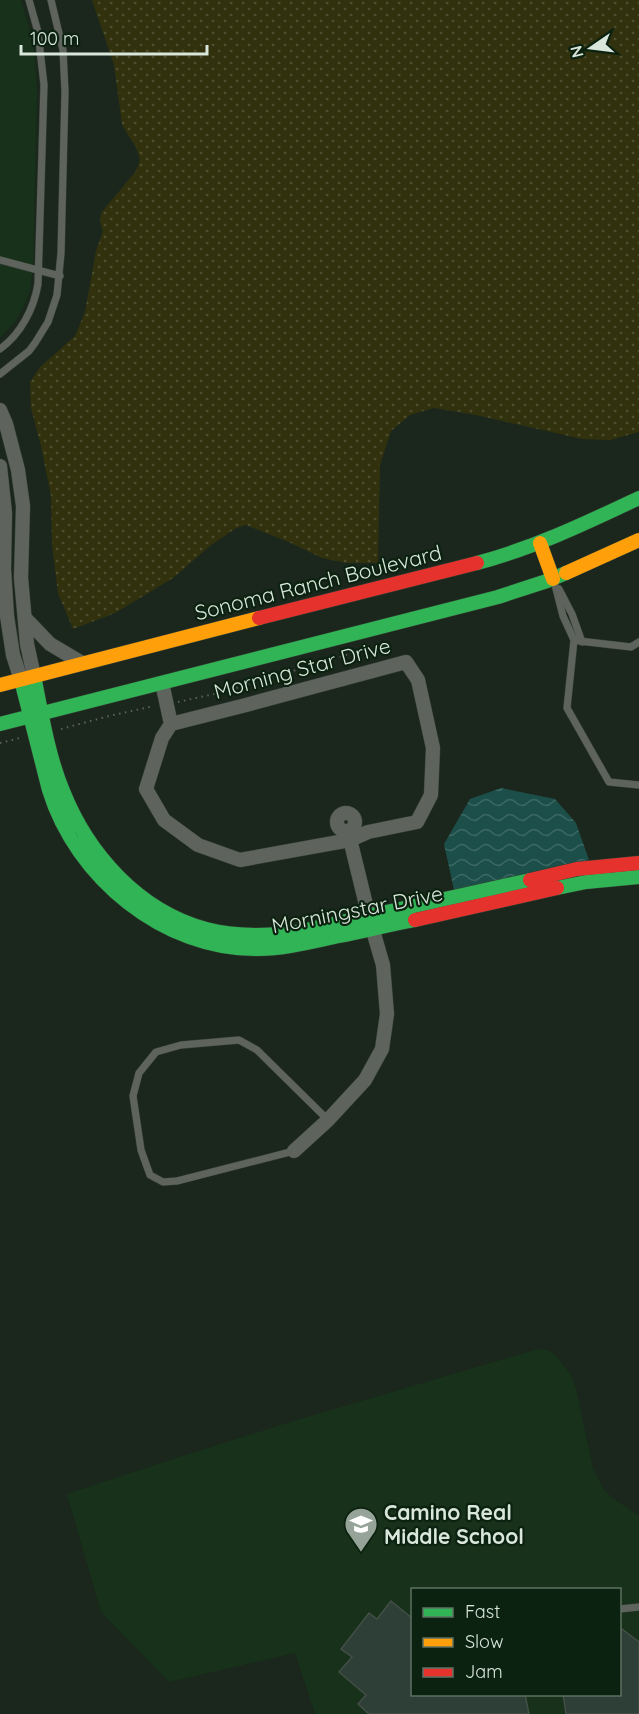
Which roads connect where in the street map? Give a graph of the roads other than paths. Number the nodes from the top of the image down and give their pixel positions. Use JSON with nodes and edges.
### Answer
{"nodes":[{"id":1,"x":29,"y":0,"type":"edge"},
{"id":2,"x":51,"y":0,"type":"edge"},
{"id":3,"x":0,"y":260,"type":"edge"},
{"id":4,"x":38,"y":271,"type":"junction"},
{"id":5,"x":60,"y":276,"type":"junction"},
{"id":6,"x":0,"y":349,"type":"edge"},
{"id":7,"x":0,"y":374,"type":"edge"},
{"id":8,"x":0,"y":410,"type":"edge"},
{"id":9,"x":0,"y":466,"type":"edge"},
{"id":10,"x":639,"y":498,"type":"edge"},
{"id":11,"x":639,"y":540,"type":"edge"},
{"id":12,"x":540,"y":543,"type":"junction"},
{"id":13,"x":4,"y":569,"type":"junction"},
{"id":14,"x":21,"y":570,"type":"junction"},
{"id":15,"x":553,"y":579,"type":"junction"},
{"id":16,"x":26,"y":618,"type":"junction"},
{"id":17,"x":574,"y":640,"type":"junction"},
{"id":18,"x":582,"y":642,"type":"junction"},
{"id":19,"x":639,"y":642,"type":"edge"},
{"id":20,"x":82,"y":663,"type":"junction"},
{"id":21,"x":27,"y":678,"type":"junction"},
{"id":22,"x":162,"y":683,"type":"junction"},
{"id":23,"x":0,"y":685,"type":"edge"},
{"id":24,"x":36,"y":716,"type":"junction"},
{"id":25,"x":0,"y":724,"type":"edge"},
{"id":26,"x":171,"y":724,"type":"junction"},
{"id":27,"x":639,"y":785,"type":"edge"},
{"id":28,"x":349,"y":836,"type":"junction"},
{"id":29,"x":639,"y":863,"type":"edge"},
{"id":30,"x":639,"y":877,"type":"edge"},
{"id":31,"x":371,"y":923,"type":"junction"},
{"id":32,"x":328,"y":1120,"type":"junction"},
{"id":33,"x":294,"y":1151,"type":"joint"},
{"id":34,"x":639,"y":1607,"type":"edge"},
{"id":35,"x":621,"y":1609,"type":"edge"}],
"edges":[{"from":1,"to":4,"type":"lane"},
{"from":2,"to":5,"type":"lane"},
{"from":3,"to":4,"type":"lane"},
{"from":4,"to":5,"type":"lane"},
{"from":4,"to":6,"type":"lane"},
{"from":5,"to":7,"type":"lane"},
{"from":8,"to":14,"type":"street"},
{"from":9,"to":13,"type":"street"},
{"from":10,"to":12,"type":"main road","name":"Sonoma Ranch Boulevard"},
{"from":11,"to":15,"type":"main road"},
{"from":12,"to":15,"type":"main road"},
{"from":12,"to":20,"type":"main road","name":"Sonoma Ranch Boulevard"},
{"from":13,"to":14,"type":"lane"},
{"from":13,"to":21,"type":"street"},
{"from":14,"to":16,"type":"street"},
{"from":15,"to":17,"type":"lane"},
{"from":15,"to":18,"type":"lane"},
{"from":15,"to":22,"type":"main road"},
{"from":16,"to":20,"type":"street"},
{"from":16,"to":21,"type":"street"},
{"from":17,"to":18,"type":"lane"},
{"from":17,"to":27,"type":"lane"},
{"from":18,"to":19,"type":"lane"},
{"from":20,"to":21,"type":"main road","name":"Sonoma Ranch Boulevard"},
{"from":21,"to":23,"type":"main road","name":"Sonoma Ranch Boulevard"},
{"from":21,"to":24,"type":"main road","name":"Morningstar Drive"},
{"from":22,"to":24,"type":"main road"},
{"from":22,"to":26,"type":"street"},
{"from":24,"to":25,"type":"main road"},
{"from":24,"to":31,"type":"main road","name":"Morningstar Drive"},
{"from":26,"to":28,"type":"street"},
{"from":26,"to":28,"type":"street","name":"Morning Star Drive"},
{"from":28,"to":31,"type":"street"},
{"from":29,"to":31,"type":"main road","name":"Morningstar Drive"},
{"from":30,"to":31,"type":"main road","name":"Morningstar Drive"},
{"from":31,"to":32,"type":"street"},
{"from":32,"to":33,"type":"street"},
{"from":32,"to":33,"type":"lane"},
{"from":34,"to":35,"type":"lane"}]}
